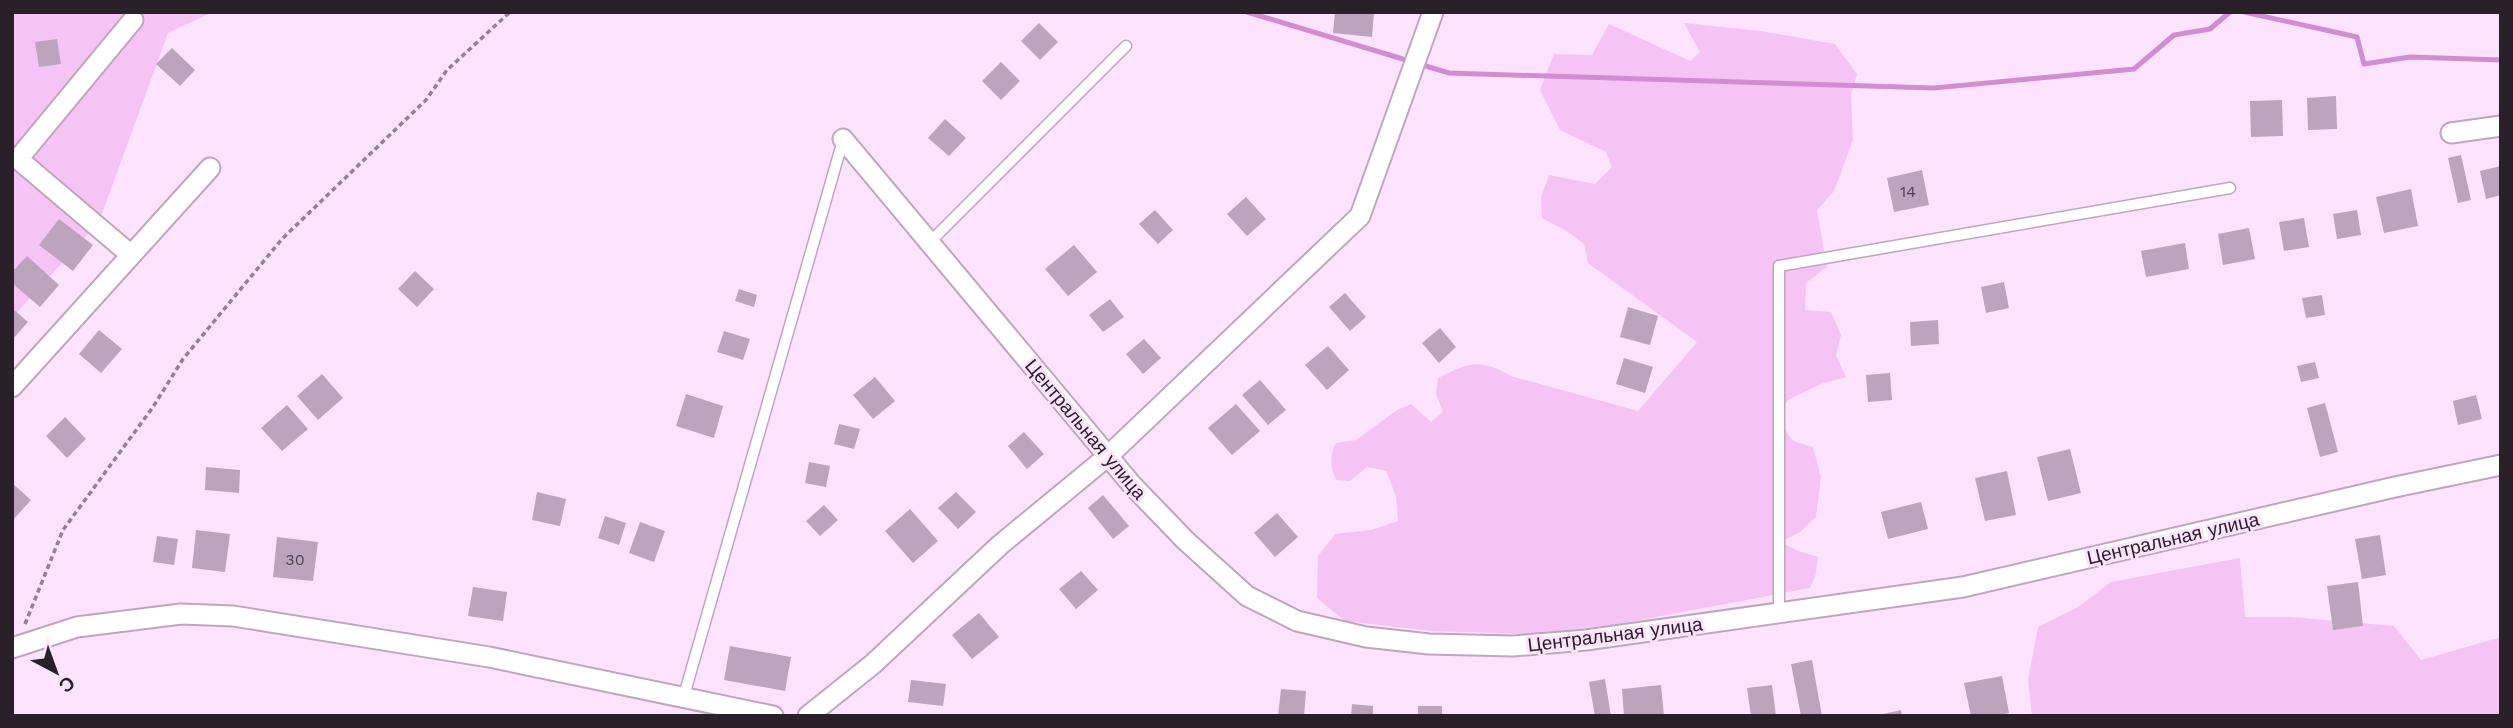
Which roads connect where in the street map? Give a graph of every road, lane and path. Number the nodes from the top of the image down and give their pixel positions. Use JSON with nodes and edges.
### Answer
{"nodes":[{"id":1,"x":510,"y":12,"type":"edge"},
{"id":2,"x":1433,"y":12,"type":"edge"},
{"id":3,"x":133,"y":20,"type":"dead end"},
{"id":4,"x":1125,"y":46,"type":"dead end"},
{"id":5,"x":2501,"y":126,"type":"edge"},
{"id":6,"x":2451,"y":133,"type":"dead end"},
{"id":7,"x":843,"y":139,"type":"joint"},
{"id":8,"x":210,"y":168,"type":"dead end"},
{"id":9,"x":2230,"y":188,"type":"dead end"},
{"id":10,"x":929,"y":243,"type":"junction"},
{"id":11,"x":131,"y":255,"type":"junction"},
{"id":12,"x":12,"y":387,"type":"edge"},
{"id":13,"x":1108,"y":456,"type":"junction"},
{"id":14,"x":2501,"y":466,"type":"edge"},
{"id":15,"x":1779,"y":611,"type":"junction"},
{"id":16,"x":14,"y":644,"type":"edge"},
{"id":17,"x":683,"y":699,"type":"junction"},
{"id":18,"x":773,"y":716,"type":"edge"},
{"id":19,"x":808,"y":716,"type":"edge"}],
"edges":[{"from":1,"to":16,"type":"path"},
{"from":2,"to":13,"type":"street"},
{"from":3,"to":11,"type":"street"},
{"from":4,"to":10,"type":"lane"},
{"from":5,"to":6,"type":"street"},
{"from":7,"to":10,"type":"street","name":"Центральная улица"},
{"from":7,"to":17,"type":"lane"},
{"from":8,"to":11,"type":"street"},
{"from":9,"to":15,"type":"lane"},
{"from":10,"to":13,"type":"street","name":"Центральная улица"},
{"from":11,"to":12,"type":"street"},
{"from":13,"to":15,"type":"street","name":"Центральная улица"},
{"from":13,"to":19,"type":"street"},
{"from":14,"to":15,"type":"street","name":"Центральная улица"},
{"from":16,"to":17,"type":"street"},
{"from":17,"to":18,"type":"street"}]}
